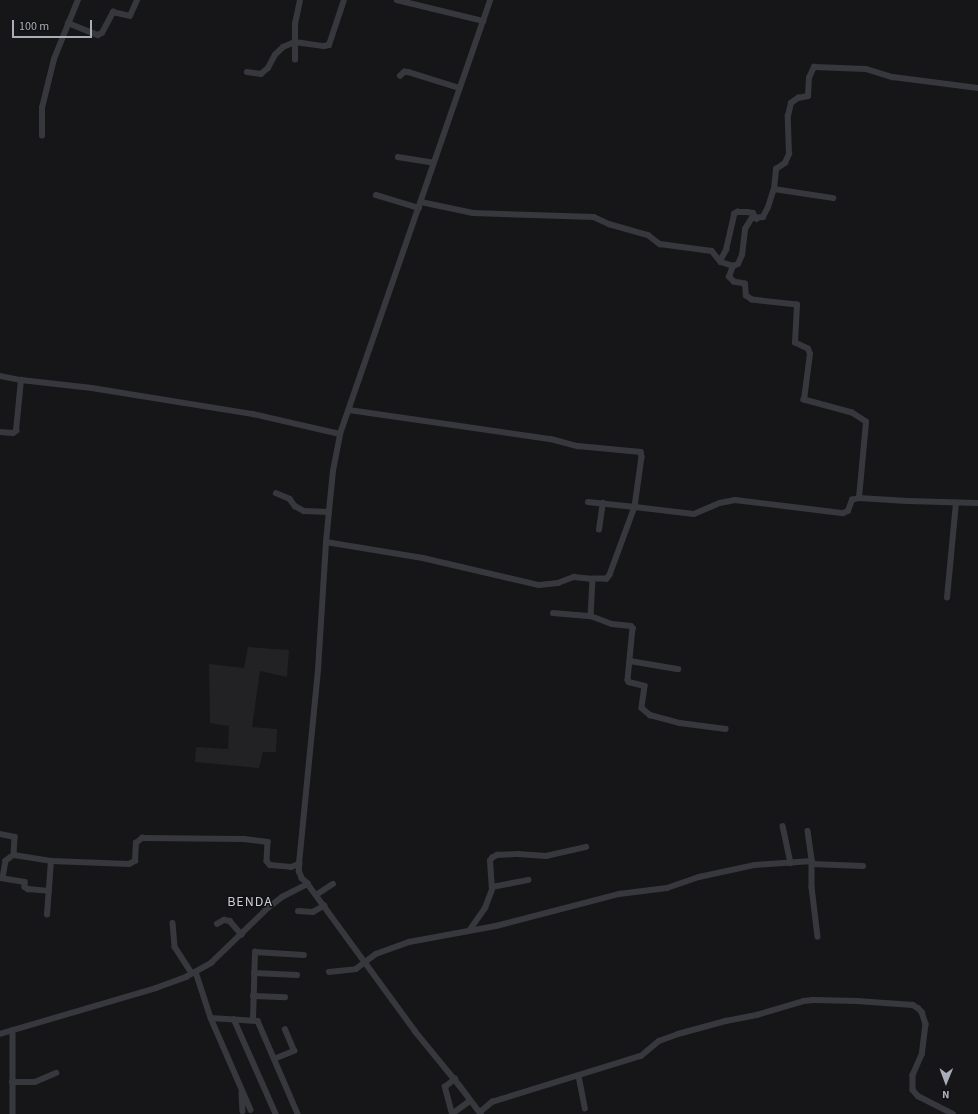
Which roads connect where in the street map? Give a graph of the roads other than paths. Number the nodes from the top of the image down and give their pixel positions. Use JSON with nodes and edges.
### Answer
{"nodes":[{"id":1,"x":78,"y":0,"type":"edge"},
{"id":2,"x":137,"y":0,"type":"edge"},
{"id":3,"x":300,"y":0,"type":"edge"},
{"id":4,"x":344,"y":0,"type":"edge"},
{"id":5,"x":396,"y":0,"type":"edge"},
{"id":6,"x":490,"y":0,"type":"edge"},
{"id":7,"x":483,"y":21,"type":"junction"},
{"id":8,"x":68,"y":23,"type":"junction"},
{"id":9,"x":295,"y":42,"type":"junction"},
{"id":10,"x":295,"y":60,"type":"dead end"},
{"id":11,"x":247,"y":72,"type":"dead end"},
{"id":12,"x":400,"y":76,"type":"dead end"},
{"id":13,"x":460,"y":88,"type":"junction"},
{"id":14,"x":978,"y":88,"type":"edge"},
{"id":15,"x":42,"y":136,"type":"dead end"},
{"id":16,"x":398,"y":157,"type":"dead end"},
{"id":17,"x":434,"y":162,"type":"junction"},
{"id":18,"x":774,"y":189,"type":"junction"},
{"id":19,"x":376,"y":195,"type":"dead end"},
{"id":20,"x":833,"y":198,"type":"dead end"},
{"id":21,"x":421,"y":202,"type":"junction"},
{"id":22,"x":419,"y":208,"type":"junction"},
{"id":23,"x":757,"y":219,"type":"junction"},
{"id":24,"x":720,"y":261,"type":"junction"},
{"id":25,"x":734,"y":266,"type":"junction"},
{"id":26,"x":0,"y":376,"type":"edge"},
{"id":27,"x":21,"y":380,"type":"junction"},
{"id":28,"x":349,"y":410,"type":"junction"},
{"id":29,"x":0,"y":432,"type":"edge"},
{"id":30,"x":340,"y":434,"type":"junction"},
{"id":31,"x":276,"y":494,"type":"dead end"},
{"id":32,"x":859,"y":498,"type":"junction"},
{"id":33,"x":588,"y":502,"type":"dead end"},
{"id":34,"x":603,"y":503,"type":"junction"},
{"id":35,"x":956,"y":503,"type":"junction"},
{"id":36,"x":978,"y":503,"type":"edge"},
{"id":37,"x":635,"y":507,"type":"junction"},
{"id":38,"x":329,"y":512,"type":"junction"},
{"id":39,"x":599,"y":530,"type":"dead end"},
{"id":40,"x":326,"y":542,"type":"junction"},
{"id":41,"x":593,"y":579,"type":"junction"},
{"id":42,"x":947,"y":598,"type":"dead end"},
{"id":43,"x":553,"y":613,"type":"dead end"},
{"id":44,"x":591,"y":616,"type":"junction"},
{"id":45,"x":630,"y":660,"type":"junction"},
{"id":46,"x":678,"y":669,"type":"dead end"},
{"id":47,"x":726,"y":729,"type":"dead end"},
{"id":48,"x":783,"y":826,"type":"dead end"},
{"id":49,"x":808,"y":831,"type":"dead end"},
{"id":50,"x":0,"y":834,"type":"edge"},
{"id":51,"x":586,"y":847,"type":"dead end"},
{"id":52,"x":14,"y":855,"type":"junction"},
{"id":53,"x":51,"y":862,"type":"junction"},
{"id":54,"x":791,"y":863,"type":"junction"},
{"id":55,"x":812,"y":863,"type":"junction"},
{"id":56,"x":299,"y":864,"type":"junction"},
{"id":57,"x":863,"y":866,"type":"dead end"},
{"id":58,"x":1,"y":878,"type":"edge"},
{"id":59,"x":528,"y":880,"type":"dead end"},
{"id":60,"x":308,"y":884,"type":"junction"},
{"id":61,"x":333,"y":884,"type":"dead end"},
{"id":62,"x":492,"y":887,"type":"junction"},
{"id":63,"x":49,"y":891,"type":"junction"},
{"id":64,"x":316,"y":896,"type":"junction"},
{"id":65,"x":324,"y":906,"type":"junction"},
{"id":66,"x":298,"y":911,"type":"dead end"},
{"id":67,"x":47,"y":915,"type":"dead end"},
{"id":68,"x":173,"y":923,"type":"dead end"},
{"id":69,"x":217,"y":924,"type":"dead end"},
{"id":70,"x":469,"y":931,"type":"junction"},
{"id":71,"x":242,"y":935,"type":"junction"},
{"id":72,"x":818,"y":937,"type":"dead end"},
{"id":73,"x":304,"y":955,"type":"dead end"},
{"id":74,"x":365,"y":964,"type":"junction"},
{"id":75,"x":194,"y":972,"type":"junction"},
{"id":76,"x":329,"y":972,"type":"dead end"},
{"id":77,"x":254,"y":973,"type":"junction"},
{"id":78,"x":297,"y":975,"type":"dead end"},
{"id":79,"x":254,"y":996,"type":"junction"},
{"id":80,"x":285,"y":997,"type":"dead end"},
{"id":81,"x":211,"y":1018,"type":"junction"},
{"id":82,"x":234,"y":1019,"type":"junction"},
{"id":83,"x":252,"y":1019,"type":"junction"},
{"id":84,"x":13,"y":1030,"type":"junction"},
{"id":85,"x":285,"y":1030,"type":"dead end"},
{"id":86,"x":0,"y":1034,"type":"edge"},
{"id":87,"x":274,"y":1059,"type":"junction"},
{"id":88,"x":56,"y":1073,"type":"dead end"},
{"id":89,"x":579,"y":1076,"type":"junction"},
{"id":90,"x":455,"y":1079,"type":"junction"},
{"id":91,"x":12,"y":1082,"type":"junction"},
{"id":92,"x":242,"y":1089,"type":"junction"},
{"id":93,"x":470,"y":1101,"type":"junction"},
{"id":94,"x":585,"y":1108,"type":"dead end"},
{"id":95,"x":251,"y":1110,"type":"dead end"},
{"id":96,"x":243,"y":1111,"type":"dead end"},
{"id":97,"x":480,"y":1113,"type":"edge"},
{"id":98,"x":13,"y":1114,"type":"edge"},
{"id":99,"x":276,"y":1114,"type":"edge"},
{"id":100,"x":298,"y":1114,"type":"edge"},
{"id":101,"x":452,"y":1114,"type":"edge"},
{"id":102,"x":954,"y":1114,"type":"edge"}],
"edges":[{"from":1,"to":8,"type":"street"},
{"from":2,"to":8,"type":"street"},
{"from":3,"to":9,"type":"street"},
{"from":4,"to":9,"type":"street"},
{"from":5,"to":7,"type":"street"},
{"from":6,"to":7,"type":"street"},
{"from":7,"to":13,"type":"street"},
{"from":8,"to":15,"type":"street"},
{"from":9,"to":10,"type":"street"},
{"from":9,"to":11,"type":"street"},
{"from":12,"to":13,"type":"street"},
{"from":13,"to":17,"type":"street"},
{"from":14,"to":18,"type":"street"},
{"from":16,"to":17,"type":"street"},
{"from":17,"to":21,"type":"street"},
{"from":18,"to":20,"type":"street"},
{"from":18,"to":23,"type":"street"},
{"from":19,"to":22,"type":"street"},
{"from":21,"to":22,"type":"street"},
{"from":21,"to":24,"type":"street"},
{"from":22,"to":28,"type":"street"},
{"from":23,"to":24,"type":"street"},
{"from":23,"to":25,"type":"street"},
{"from":24,"to":25,"type":"street"},
{"from":25,"to":32,"type":"street"},
{"from":26,"to":27,"type":"street"},
{"from":27,"to":29,"type":"street"},
{"from":27,"to":30,"type":"street"},
{"from":28,"to":30,"type":"street"},
{"from":28,"to":37,"type":"street"},
{"from":30,"to":38,"type":"street"},
{"from":31,"to":38,"type":"street"},
{"from":32,"to":35,"type":"street"},
{"from":32,"to":37,"type":"street"},
{"from":33,"to":34,"type":"street"},
{"from":34,"to":37,"type":"street"},
{"from":34,"to":39,"type":"street"},
{"from":35,"to":36,"type":"street"},
{"from":35,"to":42,"type":"street"},
{"from":37,"to":41,"type":"street"},
{"from":38,"to":40,"type":"street"},
{"from":40,"to":41,"type":"street"},
{"from":40,"to":56,"type":"street"},
{"from":41,"to":44,"type":"street"},
{"from":43,"to":44,"type":"street"},
{"from":44,"to":45,"type":"street"},
{"from":45,"to":46,"type":"street"},
{"from":45,"to":47,"type":"street"},
{"from":48,"to":54,"type":"street"},
{"from":49,"to":55,"type":"street"},
{"from":50,"to":52,"type":"street"},
{"from":51,"to":62,"type":"street"},
{"from":52,"to":53,"type":"street"},
{"from":52,"to":58,"type":"street"},
{"from":53,"to":56,"type":"street"},
{"from":53,"to":63,"type":"street"},
{"from":54,"to":55,"type":"street"},
{"from":54,"to":70,"type":"street"},
{"from":55,"to":57,"type":"street"},
{"from":55,"to":72,"type":"street"},
{"from":56,"to":60,"type":"street"},
{"from":58,"to":63,"type":"street"},
{"from":59,"to":62,"type":"street"},
{"from":60,"to":64,"type":"street"},
{"from":60,"to":71,"type":"street"},
{"from":61,"to":64,"type":"street"},
{"from":62,"to":70,"type":"street"},
{"from":63,"to":67,"type":"street"},
{"from":64,"to":65,"type":"street"},
{"from":65,"to":66,"type":"street"},
{"from":65,"to":74,"type":"street"},
{"from":68,"to":75,"type":"street"},
{"from":69,"to":71,"type":"street"},
{"from":70,"to":74,"type":"street"},
{"from":71,"to":75,"type":"street"},
{"from":73,"to":77,"type":"street"},
{"from":74,"to":76,"type":"street"},
{"from":74,"to":90,"type":"street"},
{"from":75,"to":81,"type":"street"},
{"from":75,"to":84,"type":"street"},
{"from":77,"to":78,"type":"street"},
{"from":77,"to":79,"type":"street"},
{"from":79,"to":80,"type":"street"},
{"from":79,"to":83,"type":"street"},
{"from":81,"to":82,"type":"street"},
{"from":81,"to":92,"type":"street"},
{"from":82,"to":83,"type":"street"},
{"from":82,"to":99,"type":"street"},
{"from":83,"to":87,"type":"street"},
{"from":84,"to":86,"type":"street"},
{"from":84,"to":91,"type":"street"},
{"from":85,"to":87,"type":"street"},
{"from":87,"to":100,"type":"street"},
{"from":88,"to":91,"type":"street"},
{"from":89,"to":94,"type":"street"},
{"from":89,"to":97,"type":"street"},
{"from":89,"to":102,"type":"street"},
{"from":90,"to":93,"type":"street"},
{"from":90,"to":101,"type":"street"},
{"from":91,"to":98,"type":"street"},
{"from":92,"to":95,"type":"street"},
{"from":92,"to":96,"type":"street"},
{"from":93,"to":97,"type":"street"},
{"from":93,"to":101,"type":"street"}]}
